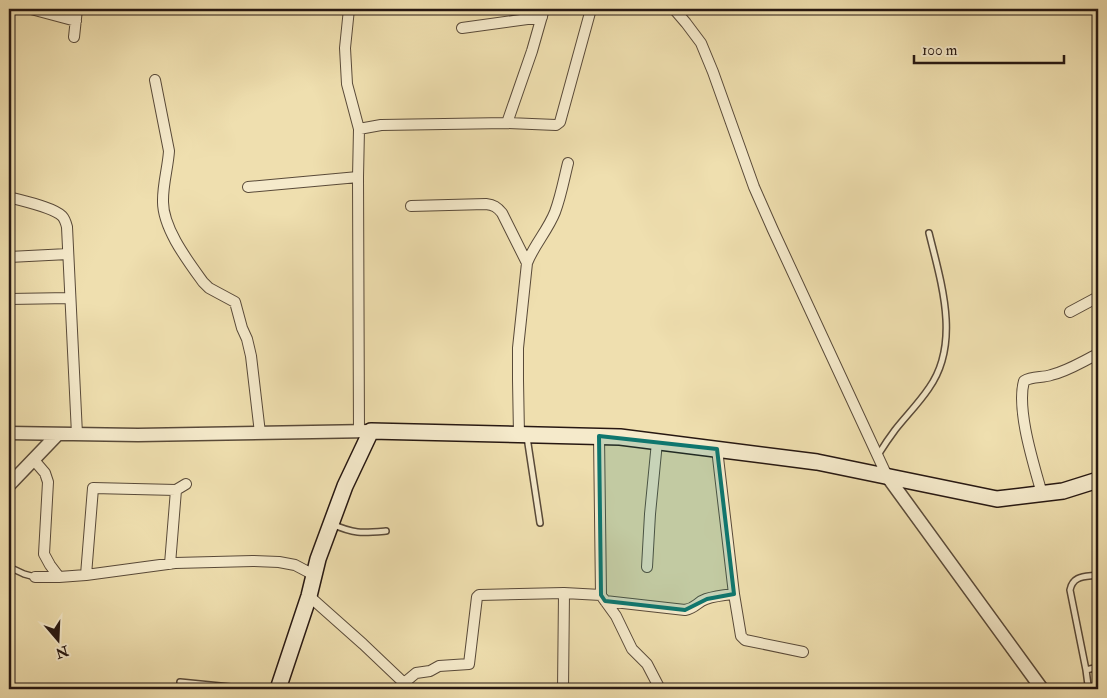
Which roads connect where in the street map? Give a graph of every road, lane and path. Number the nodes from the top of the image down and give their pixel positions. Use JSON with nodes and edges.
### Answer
{"nodes":[{"id":1,"x":31,"y":9,"type":"edge"},
{"id":2,"x":77,"y":9,"type":"edge"},
{"id":3,"x":349,"y":9,"type":"edge"},
{"id":4,"x":591,"y":9,"type":"edge"},
{"id":5,"x":674,"y":9,"type":"edge"},
{"id":6,"x":543,"y":13,"type":"edge"},
{"id":7,"x":76,"y":21,"type":"junction"},
{"id":8,"x":462,"y":28,"type":"dead end"},
{"id":9,"x":74,"y":38,"type":"dead end"},
{"id":10,"x":155,"y":80,"type":"dead end"},
{"id":11,"x":507,"y":123,"type":"junction"},
{"id":12,"x":359,"y":129,"type":"junction"},
{"id":13,"x":568,"y":163,"type":"dead end"},
{"id":14,"x":358,"y":177,"type":"junction"},
{"id":15,"x":248,"y":187,"type":"dead end"},
{"id":16,"x":9,"y":197,"type":"edge"},
{"id":17,"x":411,"y":206,"type":"dead end"},
{"id":18,"x":929,"y":233,"type":"dead end"},
{"id":19,"x":68,"y":254,"type":"junction"},
{"id":20,"x":9,"y":257,"type":"edge"},
{"id":21,"x":527,"y":263,"type":"junction"},
{"id":22,"x":1098,"y":297,"type":"edge"},
{"id":23,"x":70,"y":298,"type":"junction"},
{"id":24,"x":9,"y":299,"type":"edge"},
{"id":25,"x":1070,"y":312,"type":"dead end"},
{"id":26,"x":1098,"y":354,"type":"edge"},
{"id":27,"x":365,"y":432,"type":"junction"},
{"id":28,"x":9,"y":433,"type":"edge"},
{"id":29,"x":260,"y":433,"type":"junction"},
{"id":30,"x":58,"y":434,"type":"junction"},
{"id":31,"x":77,"y":434,"type":"junction"},
{"id":32,"x":523,"y":435,"type":"junction"},
{"id":33,"x":599,"y":436,"type":"junction"},
{"id":34,"x":657,"y":442,"type":"junction"},
{"id":35,"x":717,"y":449,"type":"junction"},
{"id":36,"x":877,"y":456,"type":"junction"},
{"id":37,"x":33,"y":460,"type":"junction"},
{"id":38,"x":887,"y":476,"type":"junction"},
{"id":39,"x":1098,"y":480,"type":"edge"},
{"id":40,"x":186,"y":484,"type":"dead end"},
{"id":41,"x":9,"y":485,"type":"edge"},
{"id":42,"x":176,"y":490,"type":"junction"},
{"id":43,"x":1042,"y":494,"type":"junction"},
{"id":44,"x":540,"y":523,"type":"dead end"},
{"id":45,"x":331,"y":524,"type":"junction"},
{"id":46,"x":386,"y":531,"type":"dead end"},
{"id":47,"x":170,"y":564,"type":"junction"},
{"id":48,"x":9,"y":567,"type":"edge"},
{"id":49,"x":647,"y":567,"type":"dead end"},
{"id":50,"x":86,"y":575,"type":"junction"},
{"id":51,"x":314,"y":575,"type":"junction"},
{"id":52,"x":1098,"y":575,"type":"edge"},
{"id":53,"x":35,"y":576,"type":"joint"},
{"id":54,"x":59,"y":577,"type":"junction"},
{"id":55,"x":564,"y":593,"type":"junction"},
{"id":56,"x":734,"y":594,"type":"junction"},
{"id":57,"x":309,"y":596,"type":"junction"},
{"id":58,"x":603,"y":598,"type":"junction"},
{"id":59,"x":803,"y":652,"type":"dead end"},
{"id":60,"x":1098,"y":667,"type":"edge"},
{"id":61,"x":1086,"y":670,"type":"junction"},
{"id":62,"x":180,"y":682,"type":"dead end"},
{"id":63,"x":407,"y":686,"type":"edge"},
{"id":64,"x":656,"y":687,"type":"edge"},
{"id":65,"x":252,"y":689,"type":"edge"},
{"id":66,"x":278,"y":689,"type":"edge"},
{"id":67,"x":563,"y":689,"type":"edge"},
{"id":68,"x":1042,"y":689,"type":"edge"},
{"id":69,"x":1087,"y":689,"type":"edge"}],
"edges":[{"from":1,"to":7,"type":"street"},
{"from":2,"to":7,"type":"street"},
{"from":3,"to":12,"type":"street"},
{"from":4,"to":11,"type":"street"},
{"from":5,"to":36,"type":"street"},
{"from":6,"to":8,"type":"street"},
{"from":6,"to":11,"type":"street"},
{"from":7,"to":9,"type":"street"},
{"from":10,"to":29,"type":"street"},
{"from":11,"to":12,"type":"street"},
{"from":12,"to":14,"type":"street"},
{"from":13,"to":21,"type":"street"},
{"from":14,"to":15,"type":"street"},
{"from":14,"to":27,"type":"street"},
{"from":16,"to":19,"type":"street"},
{"from":17,"to":21,"type":"street"},
{"from":18,"to":36,"type":"lane"},
{"from":19,"to":20,"type":"street"},
{"from":19,"to":23,"type":"street"},
{"from":21,"to":32,"type":"street"},
{"from":22,"to":25,"type":"street"},
{"from":23,"to":24,"type":"street"},
{"from":23,"to":31,"type":"street"},
{"from":26,"to":43,"type":"street"},
{"from":27,"to":29,"type":"street"},
{"from":27,"to":32,"type":"main road"},
{"from":27,"to":45,"type":"main road"},
{"from":28,"to":30,"type":"street"},
{"from":29,"to":31,"type":"street"},
{"from":30,"to":31,"type":"street"},
{"from":30,"to":37,"type":"street"},
{"from":32,"to":33,"type":"main road"},
{"from":32,"to":44,"type":"lane"},
{"from":33,"to":34,"type":"main road"},
{"from":33,"to":58,"type":"street"},
{"from":34,"to":35,"type":"main road"},
{"from":34,"to":49,"type":"street"},
{"from":35,"to":38,"type":"main road"},
{"from":35,"to":56,"type":"street"},
{"from":36,"to":38,"type":"street"},
{"from":37,"to":41,"type":"street"},
{"from":37,"to":54,"type":"street"},
{"from":38,"to":43,"type":"main road"},
{"from":38,"to":68,"type":"street"},
{"from":39,"to":43,"type":"main road"},
{"from":40,"to":42,"type":"street"},
{"from":42,"to":47,"type":"street"},
{"from":42,"to":50,"type":"street"},
{"from":45,"to":46,"type":"lane"},
{"from":45,"to":51,"type":"main road"},
{"from":47,"to":50,"type":"street"},
{"from":47,"to":51,"type":"street"},
{"from":48,"to":53,"type":"lane"},
{"from":50,"to":54,"type":"street"},
{"from":51,"to":57,"type":"main road"},
{"from":52,"to":61,"type":"lane"},
{"from":53,"to":54,"type":"street"},
{"from":55,"to":58,"type":"street"},
{"from":55,"to":63,"type":"street"},
{"from":55,"to":67,"type":"street"},
{"from":56,"to":58,"type":"street"},
{"from":56,"to":59,"type":"street"},
{"from":57,"to":63,"type":"street"},
{"from":57,"to":66,"type":"main road"},
{"from":58,"to":64,"type":"street"},
{"from":60,"to":61,"type":"lane"},
{"from":61,"to":69,"type":"lane"},
{"from":62,"to":65,"type":"lane"}]}
